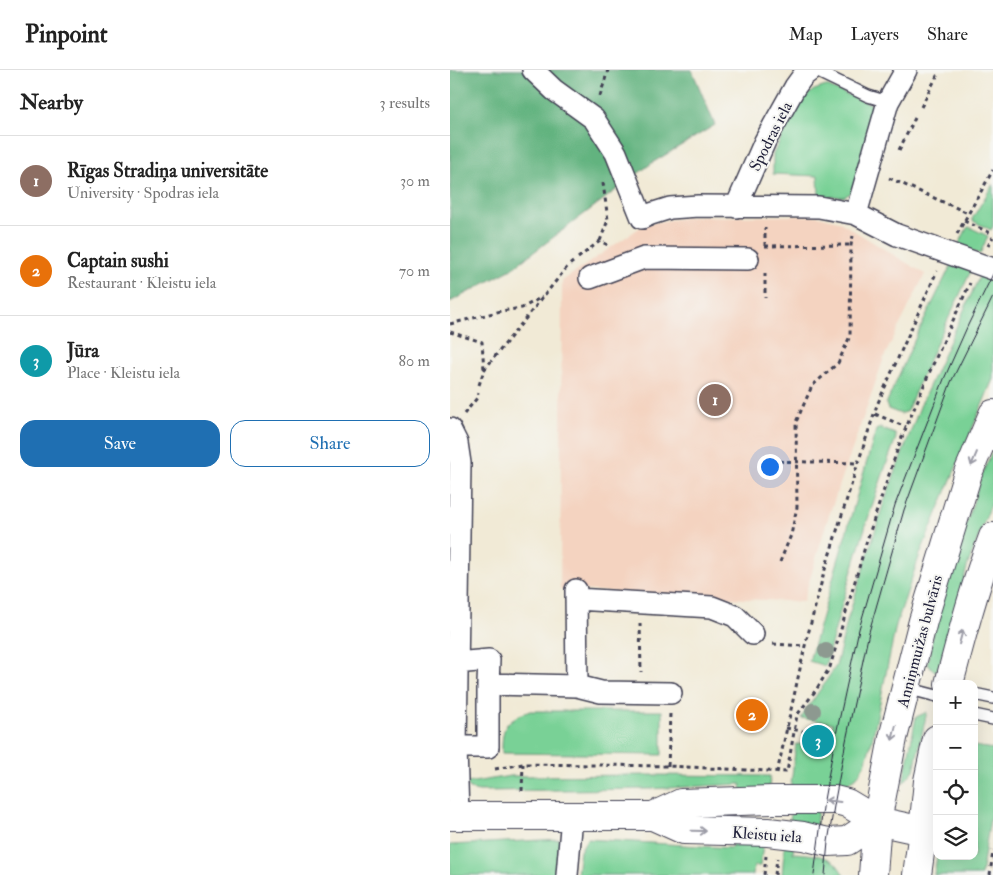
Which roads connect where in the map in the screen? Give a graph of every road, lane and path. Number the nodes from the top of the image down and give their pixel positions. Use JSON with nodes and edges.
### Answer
{"nodes":[{"id":1,"x":533,"y":70,"type":"edge"},
{"id":2,"x":812,"y":70,"type":"edge"},
{"id":3,"x":906,"y":70,"type":"edge"},
{"id":4,"x":938,"y":74,"type":"dead end"},
{"id":5,"x":888,"y":102,"type":"junction"},
{"id":6,"x":921,"y":107,"type":"dead end"},
{"id":7,"x":915,"y":118,"type":"dead end"},
{"id":8,"x":899,"y":150,"type":"dead end"},
{"id":9,"x":993,"y":170,"type":"edge"},
{"id":10,"x":885,"y":177,"type":"dead end"},
{"id":11,"x":736,"y":207,"type":"junction"},
{"id":12,"x":968,"y":213,"type":"junction"},
{"id":13,"x":856,"y":214,"type":"junction"},
{"id":14,"x":964,"y":221,"type":"junction"},
{"id":15,"x":993,"y":235,"type":"edge"},
{"id":16,"x":610,"y":246,"type":"dead end"},
{"id":17,"x":765,"y":246,"type":"dead end"},
{"id":18,"x":851,"y":246,"type":"junction"},
{"id":19,"x":947,"y":253,"type":"junction"},
{"id":20,"x":756,"y":262,"type":"joint"},
{"id":21,"x":986,"y":267,"type":"edge"},
{"id":22,"x":590,"y":278,"type":"dead end"},
{"id":23,"x":545,"y":295,"type":"junction"},
{"id":24,"x":765,"y":298,"type":"dead end"},
{"id":25,"x":450,"y":324,"type":"edge"},
{"id":26,"x":450,"y":332,"type":"edge"},
{"id":27,"x":484,"y":370,"type":"junction"},
{"id":28,"x":478,"y":385,"type":"dead end"},
{"id":29,"x":478,"y":394,"type":"dead end"},
{"id":30,"x":875,"y":414,"type":"junction"},
{"id":31,"x":993,"y":414,"type":"edge"},
{"id":32,"x":456,"y":422,"type":"edge"},
{"id":33,"x":906,"y":426,"type":"junction"},
{"id":34,"x":763,"y":461,"type":"dead end"},
{"id":35,"x":797,"y":462,"type":"junction"},
{"id":36,"x":858,"y":463,"type":"junction"},
{"id":37,"x":993,"y":536,"type":"edge"},
{"id":38,"x":780,"y":562,"type":"dead end"},
{"id":39,"x":639,"y":602,"type":"junction"},
{"id":40,"x":753,"y":634,"type":"joint"},
{"id":41,"x":804,"y":646,"type":"junction"},
{"id":42,"x":456,"y":663,"type":"junction"},
{"id":43,"x":950,"y":680,"type":"edge"},
{"id":44,"x":488,"y":684,"type":"junction"},
{"id":45,"x":577,"y":686,"type":"junction"},
{"id":46,"x":906,"y":688,"type":"junction"},
{"id":47,"x":641,"y":693,"type":"junction"},
{"id":48,"x":670,"y":693,"type":"joint"},
{"id":49,"x":933,"y":695,"type":"edge"},
{"id":50,"x":978,"y":695,"type":"edge"},
{"id":51,"x":993,"y":698,"type":"edge"},
{"id":52,"x":978,"y":716,"type":"edge"},
{"id":53,"x":993,"y":718,"type":"edge"},
{"id":54,"x":786,"y":728,"type":"junction"},
{"id":55,"x":794,"y":730,"type":"junction"},
{"id":56,"x":822,"y":735,"type":"dead end"},
{"id":57,"x":453,"y":747,"type":"edge"},
{"id":58,"x":933,"y":758,"type":"edge"},
{"id":59,"x":668,"y":766,"type":"junction"},
{"id":60,"x":778,"y":771,"type":"junction"},
{"id":61,"x":456,"y":774,"type":"junction"},
{"id":62,"x":776,"y":778,"type":"dead end"},
{"id":63,"x":454,"y":816,"type":"edge"},
{"id":64,"x":572,"y":816,"type":"junction"},
{"id":65,"x":653,"y":816,"type":"junction"},
{"id":66,"x":877,"y":821,"type":"junction"},
{"id":67,"x":923,"y":831,"type":"junction"},
{"id":68,"x":993,"y":851,"type":"edge"},
{"id":69,"x":568,"y":875,"type":"edge"},
{"id":70,"x":872,"y":875,"type":"edge"},
{"id":71,"x":917,"y":875,"type":"edge"},
{"id":72,"x":990,"y":875,"type":"edge"}],
"edges":[{"from":1,"to":11,"type":"street"},
{"from":2,"to":5,"type":"lane"},
{"from":2,"to":11,"type":"street","name":"Spodras iela"},
{"from":3,"to":5,"type":"street"},
{"from":4,"to":6,"type":"path"},
{"from":5,"to":13,"type":"street"},
{"from":7,"to":8,"type":"path"},
{"from":9,"to":12,"type":"path"},
{"from":10,"to":12,"type":"path"},
{"from":11,"to":13,"type":"street"},
{"from":12,"to":14,"type":"path"},
{"from":13,"to":18,"type":"path"},
{"from":13,"to":19,"type":"street"},
{"from":14,"to":15,"type":"path"},
{"from":14,"to":19,"type":"path"},
{"from":15,"to":21,"type":"path"},
{"from":16,"to":23,"type":"path"},
{"from":17,"to":18,"type":"path"},
{"from":18,"to":35,"type":"path"},
{"from":19,"to":21,"type":"street"},
{"from":19,"to":30,"type":"path"},
{"from":20,"to":22,"type":"street"},
{"from":20,"to":24,"type":"path"},
{"from":21,"to":33,"type":"path"},
{"from":23,"to":25,"type":"path"},
{"from":23,"to":27,"type":"path"},
{"from":26,"to":27,"type":"path"},
{"from":27,"to":28,"type":"path"},
{"from":29,"to":32,"type":"path"},
{"from":30,"to":33,"type":"path"},
{"from":30,"to":36,"type":"path"},
{"from":31,"to":46,"type":"street","name":"Anniņmuižas bulvāris","one_way":true},
{"from":32,"to":42,"type":"street"},
{"from":33,"to":55,"type":"path"},
{"from":34,"to":35,"type":"path"},
{"from":35,"to":36,"type":"path"},
{"from":35,"to":38,"type":"path"},
{"from":36,"to":41,"type":"path"},
{"from":43,"to":37,"type":"street","one_way":true},
{"from":39,"to":40,"type":"street"},
{"from":39,"to":45,"type":"street"},
{"from":39,"to":47,"type":"path"},
{"from":40,"to":41,"type":"path"},
{"from":41,"to":54,"type":"path"},
{"from":42,"to":44,"type":"street"},
{"from":42,"to":57,"type":"street"},
{"from":44,"to":45,"type":"street"},
{"from":44,"to":57,"type":"street"},
{"from":45,"to":47,"type":"street"},
{"from":46,"to":49,"type":"lane"},
{"from":46,"to":66,"type":"street","name":"Anniņmuižas bulvāris","one_way":true},
{"from":47,"to":48,"type":"street"},
{"from":48,"to":59,"type":"path"},
{"from":50,"to":51,"type":"lane"},
{"from":52,"to":53,"type":"lane"},
{"from":54,"to":55,"type":"path"},
{"from":54,"to":60,"type":"path"},
{"from":55,"to":56,"type":"path"},
{"from":55,"to":60,"type":"path"},
{"from":57,"to":61,"type":"street"},
{"from":58,"to":67,"type":"street"},
{"from":59,"to":60,"type":"path"},
{"from":59,"to":61,"type":"path"},
{"from":60,"to":62,"type":"path"},
{"from":61,"to":63,"type":"street"},
{"from":63,"to":64,"type":"street","name":"Kleistu iela"},
{"from":64,"to":65,"type":"street","name":"Kleistu iela"},
{"from":64,"to":69,"type":"street"},
{"from":66,"to":65,"type":"street","name":"Kleistu iela","one_way":true},
{"from":65,"to":66,"type":"street","name":"Kleistu iela","one_way":true},
{"from":66,"to":67,"type":"street","name":"Kleistu iela"},
{"from":66,"to":70,"type":"street","name":"Anniņmuižas bulvāris"},
{"from":67,"to":71,"type":"street"},
{"from":68,"to":72,"type":"path"}]}
